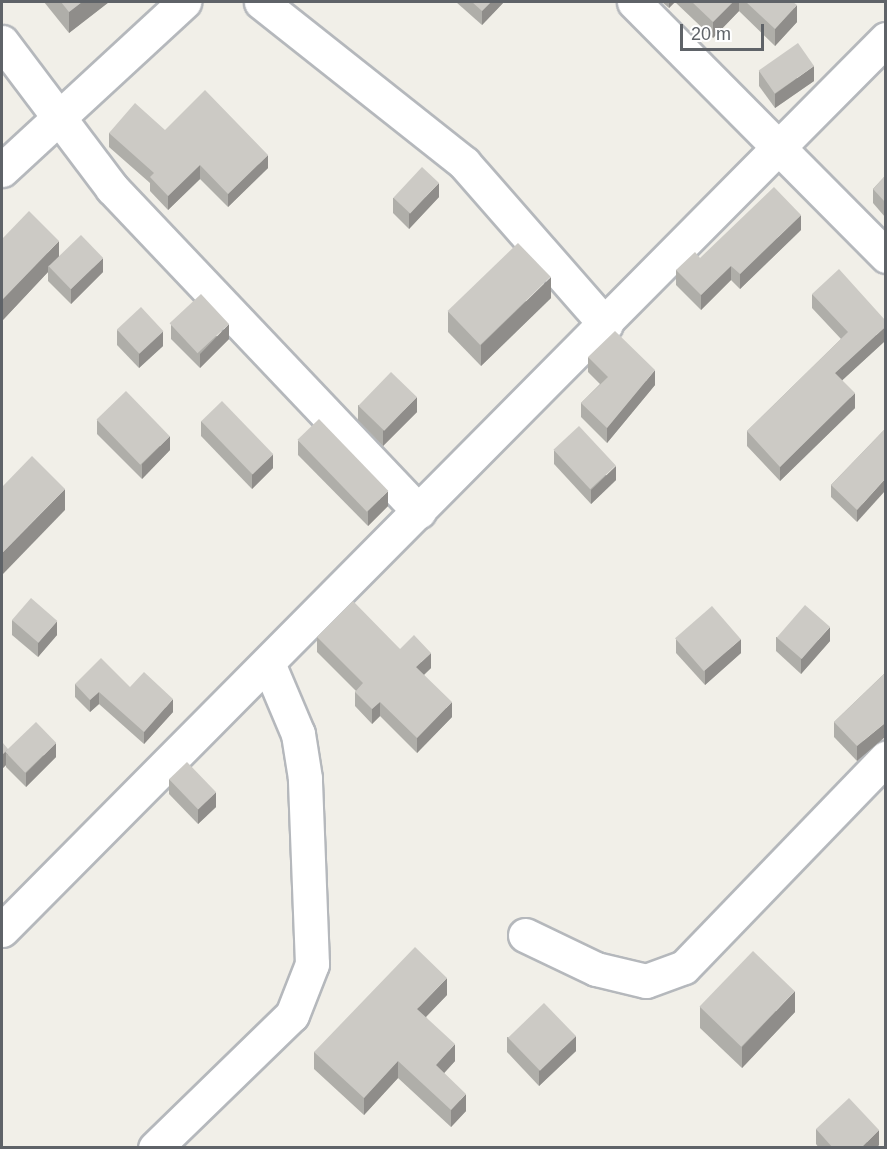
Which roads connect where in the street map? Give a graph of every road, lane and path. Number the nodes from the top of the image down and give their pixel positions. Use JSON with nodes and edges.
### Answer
{"nodes":[{"id":1,"x":184,"y":2,"type":"edge"},
{"id":2,"x":261,"y":2,"type":"edge"},
{"id":3,"x":634,"y":2,"type":"edge"},
{"id":4,"x":885,"y":39,"type":"edge"},
{"id":5,"x":2,"y":42,"type":"edge"},
{"id":6,"x":54,"y":117,"type":"junction"},
{"id":7,"x":778,"y":144,"type":"junction"},
{"id":8,"x":2,"y":170,"type":"edge"},
{"id":9,"x":885,"y":255,"type":"edge"},
{"id":10,"x":606,"y":325,"type":"junction"},
{"id":11,"x":419,"y":511,"type":"junction"},
{"id":12,"x":268,"y":663,"type":"junction"},
{"id":13,"x":885,"y":758,"type":"edge"},
{"id":14,"x":2,"y":930,"type":"edge"},
{"id":15,"x":525,"y":935,"type":"dead end"},
{"id":16,"x":155,"y":1148,"type":"edge"}],
"edges":[{"from":1,"to":6,"type":"street"},
{"from":2,"to":10,"type":"street"},
{"from":3,"to":7,"type":"street"},
{"from":4,"to":7,"type":"street"},
{"from":5,"to":6,"type":"street"},
{"from":6,"to":8,"type":"street"},
{"from":6,"to":11,"type":"street"},
{"from":7,"to":9,"type":"street"},
{"from":7,"to":10,"type":"street"},
{"from":10,"to":11,"type":"street"},
{"from":11,"to":12,"type":"street"},
{"from":12,"to":14,"type":"street"},
{"from":12,"to":16,"type":"street"},
{"from":13,"to":15,"type":"street"}]}
